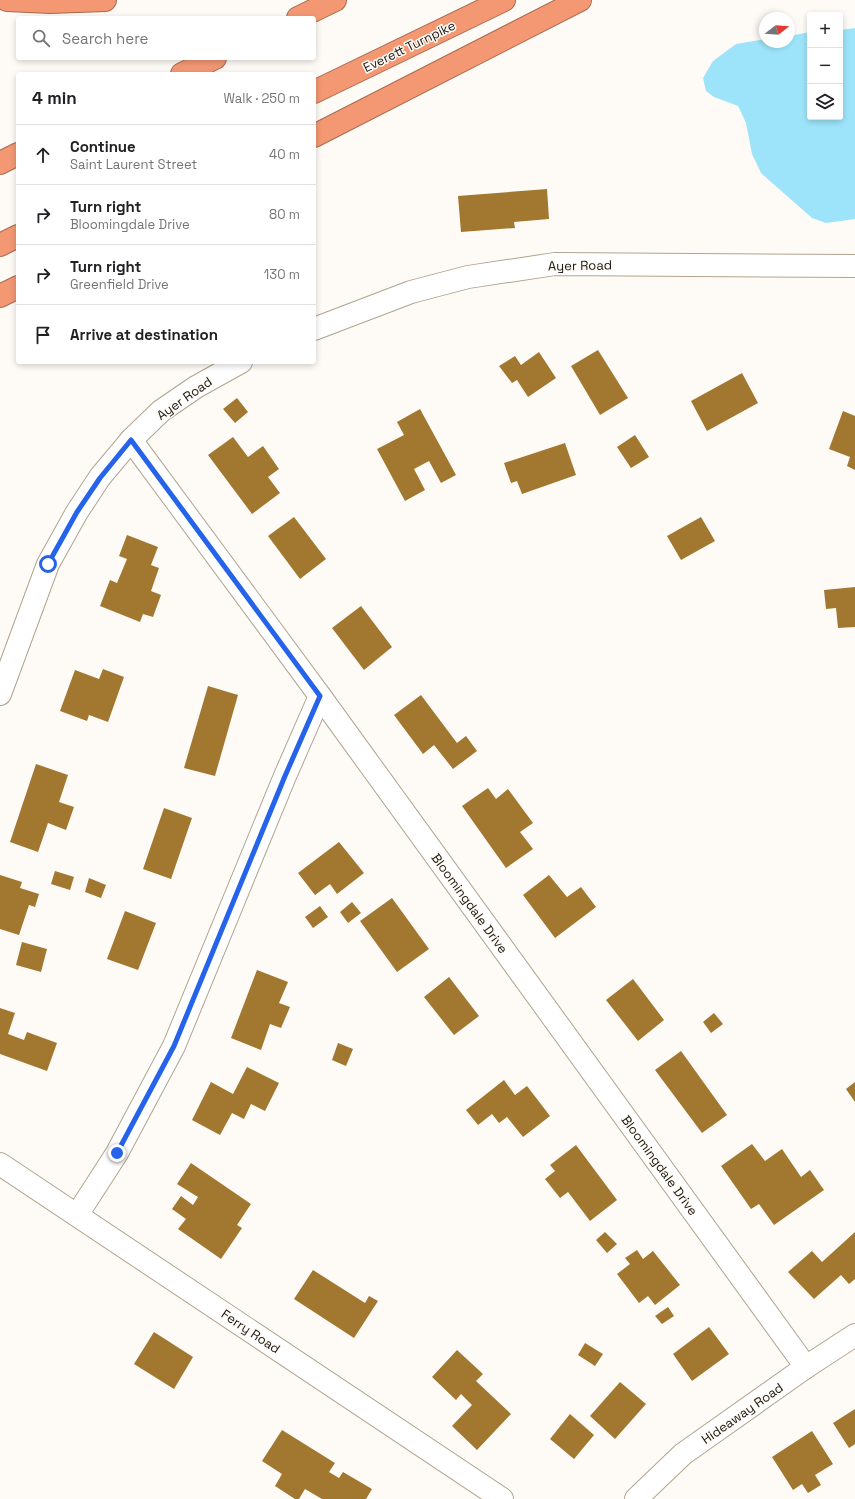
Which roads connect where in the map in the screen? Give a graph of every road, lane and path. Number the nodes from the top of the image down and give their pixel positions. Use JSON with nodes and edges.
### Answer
{"nodes":[{"id":1,"x":7,"y":0,"type":"edge"},
{"id":2,"x":105,"y":0,"type":"edge"},
{"id":3,"x":335,"y":0,"type":"edge"},
{"id":4,"x":504,"y":0,"type":"edge"},
{"id":5,"x":580,"y":0,"type":"edge"},
{"id":6,"x":302,"y":16,"type":"edge"},
{"id":7,"x":211,"y":60,"type":"edge"},
{"id":8,"x":186,"y":72,"type":"edge"},
{"id":9,"x":316,"y":91,"type":"edge"},
{"id":10,"x":316,"y":135,"type":"edge"},
{"id":11,"x":16,"y":155,"type":"edge"},
{"id":12,"x":0,"y":162,"type":"edge"},
{"id":13,"x":16,"y":237,"type":"edge"},
{"id":14,"x":0,"y":245,"type":"edge"},
{"id":15,"x":855,"y":266,"type":"edge"},
{"id":16,"x":16,"y":288,"type":"edge"},
{"id":17,"x":0,"y":296,"type":"edge"},
{"id":18,"x":316,"y":328,"type":"edge"},
{"id":19,"x":237,"y":364,"type":"edge"},
{"id":20,"x":131,"y":440,"type":"junction"},
{"id":21,"x":0,"y":694,"type":"edge"},
{"id":22,"x":320,"y":696,"type":"junction"},
{"id":23,"x":0,"y":1164,"type":"edge"},
{"id":24,"x":77,"y":1215,"type":"junction"},
{"id":25,"x":855,"y":1335,"type":"edge"},
{"id":26,"x":806,"y":1367,"type":"junction"},
{"id":27,"x":502,"y":1499,"type":"edge"},
{"id":28,"x":636,"y":1499,"type":"edge"}],
"edges":[{"from":1,"to":2,"type":"highway"},
{"from":3,"to":6,"type":"highway"},
{"from":4,"to":9,"type":"highway","name":"Everett Turnpike"},
{"from":5,"to":10,"type":"highway"},
{"from":7,"to":8,"type":"highway"},
{"from":11,"to":12,"type":"highway"},
{"from":13,"to":14,"type":"highway"},
{"from":15,"to":18,"type":"street","name":"Ayer Road"},
{"from":16,"to":17,"type":"highway"},
{"from":19,"to":20,"type":"street","name":"Ayer Road"},
{"from":20,"to":21,"type":"street","name":"Ayer Road"},
{"from":20,"to":22,"type":"street","name":"Bloomingdale Drive"},
{"from":22,"to":24,"type":"street"},
{"from":22,"to":26,"type":"street","name":"Bloomingdale Drive"},
{"from":23,"to":24,"type":"street","name":"Ferry Road"},
{"from":24,"to":27,"type":"street","name":"Ferry Road"},
{"from":25,"to":26,"type":"street","name":"Hideaway Road"},
{"from":26,"to":28,"type":"street","name":"Hideaway Road"}]}
